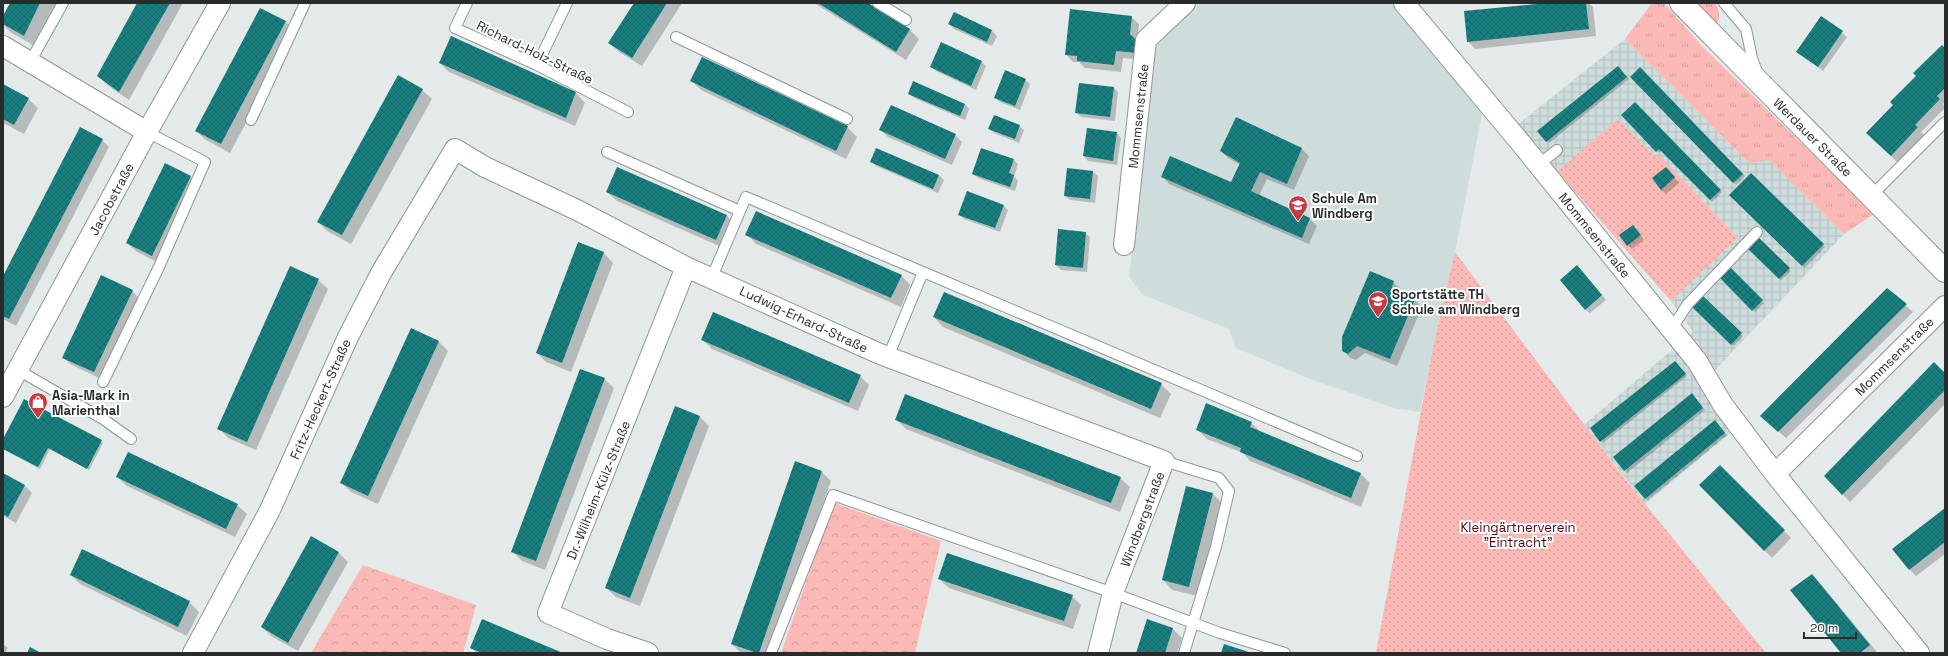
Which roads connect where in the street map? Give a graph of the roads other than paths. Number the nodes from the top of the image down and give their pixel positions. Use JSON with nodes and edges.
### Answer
{"nodes":[{"id":1,"x":63,"y":3,"type":"edge"},
{"id":2,"x":220,"y":3,"type":"edge"},
{"id":3,"x":305,"y":3,"type":"edge"},
{"id":4,"x":467,"y":3,"type":"edge"},
{"id":5,"x":567,"y":3,"type":"edge"},
{"id":6,"x":878,"y":3,"type":"edge"},
{"id":7,"x":1185,"y":3,"type":"edge"},
{"id":8,"x":1404,"y":3,"type":"edge"},
{"id":9,"x":1681,"y":3,"type":"edge"},
{"id":10,"x":1724,"y":3,"type":"edge"},
{"id":11,"x":906,"y":20,"type":"dead end"},
{"id":12,"x":676,"y":37,"type":"dead end"},
{"id":13,"x":3,"y":46,"type":"edge"},
{"id":14,"x":30,"y":62,"type":"junction"},
{"id":15,"x":537,"y":65,"type":"junction"},
{"id":16,"x":1764,"y":86,"type":"junction"},
{"id":17,"x":628,"y":112,"type":"dead end"},
{"id":18,"x":846,"y":119,"type":"dead end"},
{"id":19,"x":251,"y":120,"type":"dead end"},
{"id":20,"x":1945,"y":122,"type":"edge"},
{"id":21,"x":147,"y":132,"type":"junction"},
{"id":22,"x":455,"y":149,"type":"joint"},
{"id":23,"x":1557,"y":150,"type":"dead end"},
{"id":24,"x":607,"y":152,"type":"dead end"},
{"id":25,"x":1538,"y":165,"type":"junction"},
{"id":26,"x":1871,"y":196,"type":"junction"},
{"id":27,"x":740,"y":211,"type":"junction"},
{"id":28,"x":1757,"y":232,"type":"dead end"},
{"id":29,"x":1124,"y":245,"type":"dead end"},
{"id":30,"x":686,"y":267,"type":"junction"},
{"id":31,"x":1945,"y":270,"type":"edge"},
{"id":32,"x":923,"y":272,"type":"junction"},
{"id":33,"x":712,"y":277,"type":"junction"},
{"id":34,"x":1945,"y":306,"type":"edge"},
{"id":35,"x":1671,"y":330,"type":"junction"},
{"id":36,"x":888,"y":357,"type":"junction"},
{"id":37,"x":10,"y":366,"type":"edge"},
{"id":38,"x":103,"y":382,"type":"dead end"},
{"id":39,"x":3,"y":397,"type":"edge"},
{"id":40,"x":130,"y":439,"type":"dead end"},
{"id":41,"x":1357,"y":456,"type":"dead end"},
{"id":42,"x":1164,"y":462,"type":"junction"},
{"id":43,"x":1775,"y":474,"type":"junction"},
{"id":44,"x":1113,"y":594,"type":"junction"},
{"id":45,"x":1193,"y":623,"type":"junction"},
{"id":46,"x":193,"y":653,"type":"edge"},
{"id":47,"x":648,"y":653,"type":"edge"},
{"id":48,"x":771,"y":653,"type":"edge"},
{"id":49,"x":1098,"y":653,"type":"edge"},
{"id":50,"x":1184,"y":653,"type":"edge"},
{"id":51,"x":1285,"y":653,"type":"edge"},
{"id":52,"x":1919,"y":653,"type":"edge"}],
"edges":[{"from":1,"to":14,"type":"lane"},
{"from":2,"to":21,"type":"street","name":"Jacobstraße"},
{"from":3,"to":19,"type":"lane"},
{"from":4,"to":15,"type":"lane","name":"Richard-Holz-Straße"},
{"from":5,"to":15,"type":"lane"},
{"from":6,"to":11,"type":"lane"},
{"from":7,"to":29,"type":"street","name":"Mommsenstraße"},
{"from":8,"to":25,"type":"street","name":"Mommsenstraße"},
{"from":9,"to":16,"type":"main road","name":"Werdauer Straße"},
{"from":10,"to":16,"type":"lane"},
{"from":12,"to":18,"type":"lane"},
{"from":13,"to":14,"type":"street"},
{"from":14,"to":21,"type":"street"},
{"from":15,"to":17,"type":"lane","name":"Richard-Holz-Straße"},
{"from":16,"to":26,"type":"main road","name":"Werdauer Straße"},
{"from":20,"to":26,"type":"lane"},
{"from":21,"to":37,"type":"street","name":"Jacobstraße"},
{"from":21,"to":38,"type":"lane"},
{"from":22,"to":30,"type":"street","name":"Ludwig-Erhard-Straße"},
{"from":22,"to":46,"type":"street","name":"Fritz-Heckert-Straße"},
{"from":23,"to":25,"type":"lane"},
{"from":24,"to":27,"type":"lane"},
{"from":25,"to":35,"type":"street","name":"Mommsenstraße"},
{"from":26,"to":31,"type":"main road","name":"Werdauer Straße"},
{"from":27,"to":32,"type":"lane"},
{"from":27,"to":33,"type":"lane"},
{"from":28,"to":35,"type":"lane"},
{"from":30,"to":33,"type":"street","name":"Ludwig-Erhard-Straße"},
{"from":30,"to":47,"type":"street","name":"Dr.-Wilhelm-Külz-Straße"},
{"from":32,"to":36,"type":"lane"},
{"from":32,"to":41,"type":"lane"},
{"from":33,"to":36,"type":"street","name":"Ludwig-Erhard-Straße"},
{"from":34,"to":43,"type":"street","name":"Mommsenstraße"},
{"from":35,"to":43,"type":"street","name":"Mommsenstraße"},
{"from":36,"to":42,"type":"street","name":"Ludwig-Erhard-Straße"},
{"from":37,"to":39,"type":"street","name":"Jacobstraße"},
{"from":37,"to":40,"type":"lane"},
{"from":42,"to":44,"type":"street","name":"Windbergstraße"},
{"from":42,"to":45,"type":"lane","name":"Windbergstraße"},
{"from":43,"to":52,"type":"street","name":"Mommsenstraße"},
{"from":44,"to":45,"type":"lane"},
{"from":44,"to":48,"type":"lane"},
{"from":44,"to":49,"type":"street","name":"Windbergstraße"},
{"from":45,"to":50,"type":"lane","name":"Windbergstraße"},
{"from":45,"to":51,"type":"lane"}]}
